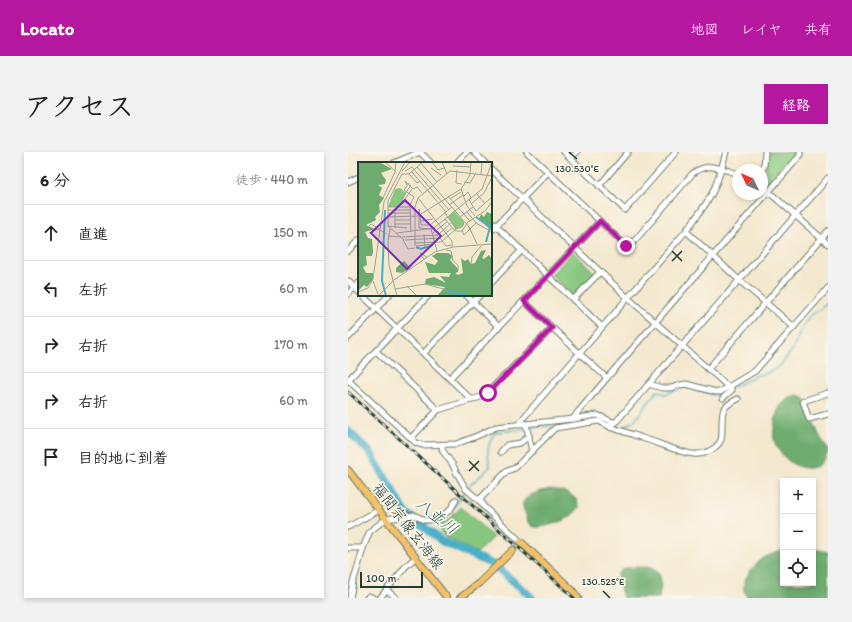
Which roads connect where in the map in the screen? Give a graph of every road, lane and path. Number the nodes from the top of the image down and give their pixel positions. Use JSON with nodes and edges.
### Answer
{"nodes":[{"id":1,"x":420,"y":152,"type":"edge"},
{"id":2,"x":467,"y":152,"type":"edge"},
{"id":3,"x":474,"y":152,"type":"edge"},
{"id":4,"x":527,"y":152,"type":"edge"},
{"id":5,"x":564,"y":152,"type":"edge"},
{"id":6,"x":577,"y":152,"type":"edge"},
{"id":7,"x":628,"y":152,"type":"edge"},
{"id":8,"x":676,"y":152,"type":"edge"},
{"id":9,"x":726,"y":152,"type":"edge"},
{"id":10,"x":765,"y":152,"type":"edge"},
{"id":11,"x":800,"y":152,"type":"edge"},
{"id":12,"x":571,"y":158,"type":"junction"},
{"id":13,"x":396,"y":162,"type":"edge"},
{"id":14,"x":430,"y":162,"type":"edge"},
{"id":15,"x":457,"y":162,"type":"edge"},
{"id":16,"x":484,"y":162,"type":"edge"},
{"id":17,"x":764,"y":164,"type":"edge"},
{"id":18,"x":722,"y":169,"type":"junction"},
{"id":19,"x":492,"y":170,"type":"edge"},
{"id":20,"x":548,"y":172,"type":"junction"},
{"id":21,"x":732,"y":172,"type":"edge"},
{"id":22,"x":358,"y":177,"type":"edge"},
{"id":23,"x":828,"y":178,"type":"edge"},
{"id":24,"x":348,"y":182,"type":"edge"},
{"id":25,"x":599,"y":186,"type":"junction"},
{"id":26,"x":768,"y":192,"type":"joint"},
{"id":27,"x":522,"y":198,"type":"junction"},
{"id":28,"x":761,"y":200,"type":"edge"},
{"id":29,"x":795,"y":215,"type":"junction"},
{"id":30,"x":600,"y":221,"type":"junction"},
{"id":31,"x":492,"y":222,"type":"edge"},
{"id":32,"x":496,"y":226,"type":"junction"},
{"id":33,"x":492,"y":230,"type":"edge"},
{"id":34,"x":686,"y":231,"type":"junction"},
{"id":35,"x":828,"y":231,"type":"edge"},
{"id":36,"x":822,"y":239,"type":"junction"},
{"id":37,"x":358,"y":241,"type":"edge"},
{"id":38,"x":828,"y":244,"type":"edge"},
{"id":39,"x":574,"y":248,"type":"junction"},
{"id":40,"x":522,"y":250,"type":"junction"},
{"id":41,"x":348,"y":251,"type":"edge"},
{"id":42,"x":713,"y":256,"type":"junction"},
{"id":43,"x":600,"y":272,"type":"junction"},
{"id":44,"x":548,"y":275,"type":"junction"},
{"id":45,"x":739,"y":280,"type":"junction"},
{"id":46,"x":348,"y":281,"type":"edge"},
{"id":47,"x":492,"y":282,"type":"edge"},
{"id":48,"x":358,"y":284,"type":"edge"},
{"id":49,"x":355,"y":288,"type":"junction"},
{"id":50,"x":828,"y":288,"type":"edge"},
{"id":51,"x":358,"y":291,"type":"edge"},
{"id":52,"x":348,"y":294,"type":"edge"},
{"id":53,"x":363,"y":296,"type":"edge"},
{"id":54,"x":388,"y":296,"type":"edge"},
{"id":55,"x":428,"y":296,"type":"edge"},
{"id":56,"x":467,"y":296,"type":"edge"},
{"id":57,"x":479,"y":296,"type":"edge"},
{"id":58,"x":628,"y":298,"type":"junction"},
{"id":59,"x":574,"y":300,"type":"junction"},
{"id":60,"x":524,"y":301,"type":"junction"},
{"id":61,"x":473,"y":302,"type":"junction"},
{"id":62,"x":766,"y":303,"type":"junction"},
{"id":63,"x":376,"y":308,"type":"junction"},
{"id":64,"x":655,"y":322,"type":"junction"},
{"id":65,"x":499,"y":327,"type":"junction"},
{"id":66,"x":602,"y":327,"type":"junction"},
{"id":67,"x":794,"y":327,"type":"junction"},
{"id":68,"x":397,"y":328,"type":"junction"},
{"id":69,"x":552,"y":328,"type":"junction"},
{"id":70,"x":348,"y":338,"type":"edge"},
{"id":71,"x":681,"y":346,"type":"junction"},
{"id":72,"x":376,"y":351,"type":"junction"},
{"id":73,"x":424,"y":353,"type":"junction"},
{"id":74,"x":579,"y":353,"type":"junction"},
{"id":75,"x":708,"y":370,"type":"junction"},
{"id":76,"x":450,"y":378,"type":"junction"},
{"id":77,"x":607,"y":378,"type":"junction"},
{"id":78,"x":348,"y":380,"type":"edge"},
{"id":79,"x":649,"y":384,"type":"junction"},
{"id":80,"x":728,"y":386,"type":"junction"},
{"id":81,"x":828,"y":393,"type":"edge"},
{"id":82,"x":723,"y":398,"type":"dead end"},
{"id":83,"x":738,"y":399,"type":"dead end"},
{"id":84,"x":472,"y":400,"type":"junction"},
{"id":85,"x":438,"y":410,"type":"junction"},
{"id":86,"x":828,"y":414,"type":"edge"},
{"id":87,"x":573,"y":419,"type":"junction"},
{"id":88,"x":526,"y":424,"type":"junction"},
{"id":89,"x":519,"y":425,"type":"junction"},
{"id":90,"x":612,"y":425,"type":"junction"},
{"id":91,"x":529,"y":436,"type":"junction"},
{"id":92,"x":411,"y":438,"type":"junction"},
{"id":93,"x":443,"y":445,"type":"junction"},
{"id":94,"x":532,"y":451,"type":"junction"},
{"id":95,"x":501,"y":452,"type":"dead end"},
{"id":96,"x":348,"y":470,"type":"edge"},
{"id":97,"x":456,"y":500,"type":"dead end"},
{"id":98,"x":479,"y":500,"type":"junction"},
{"id":99,"x":379,"y":510,"type":"junction"},
{"id":100,"x":386,"y":519,"type":"junction"},
{"id":101,"x":348,"y":527,"type":"edge"},
{"id":102,"x":521,"y":542,"type":"joint"},
{"id":103,"x":348,"y":548,"type":"edge"},
{"id":104,"x":363,"y":548,"type":"junction"},
{"id":105,"x":513,"y":550,"type":"dead end"},
{"id":106,"x":416,"y":557,"type":"junction"},
{"id":107,"x":387,"y":590,"type":"junction"},
{"id":108,"x":351,"y":598,"type":"edge"},
{"id":109,"x":367,"y":598,"type":"edge"},
{"id":110,"x":373,"y":598,"type":"edge"},
{"id":111,"x":380,"y":598,"type":"edge"},
{"id":112,"x":396,"y":598,"type":"edge"},
{"id":113,"x":447,"y":598,"type":"edge"},
{"id":114,"x":460,"y":598,"type":"edge"},
{"id":115,"x":578,"y":598,"type":"edge"}],
"edges":[{"from":1,"to":13,"type":"street"},
{"from":1,"to":14,"type":"street"},
{"from":2,"to":15,"type":"street"},
{"from":3,"to":16,"type":"street"},
{"from":4,"to":20,"type":"street"},
{"from":5,"to":12,"type":"street"},
{"from":6,"to":12,"type":"street"},
{"from":7,"to":25,"type":"street"},
{"from":8,"to":25,"type":"street"},
{"from":9,"to":18,"type":"street"},
{"from":10,"to":17,"type":"street"},
{"from":11,"to":26,"type":"street"},
{"from":12,"to":25,"type":"street"},
{"from":18,"to":21,"type":"street"},
{"from":18,"to":30,"type":"street"},
{"from":18,"to":34,"type":"street"},
{"from":19,"to":27,"type":"street"},
{"from":20,"to":27,"type":"street"},
{"from":20,"to":30,"type":"street"},
{"from":22,"to":24,"type":"street"},
{"from":23,"to":29,"type":"street"},
{"from":26,"to":29,"type":"street"},
{"from":27,"to":32,"type":"street"},
{"from":27,"to":39,"type":"street"},
{"from":28,"to":42,"type":"street"},
{"from":29,"to":36,"type":"street"},
{"from":29,"to":45,"type":"street"},
{"from":30,"to":39,"type":"street"},
{"from":31,"to":32,"type":"street"},
{"from":32,"to":33,"type":"street"},
{"from":32,"to":40,"type":"street"},
{"from":34,"to":42,"type":"street"},
{"from":34,"to":58,"type":"street"},
{"from":35,"to":36,"type":"street"},
{"from":36,"to":38,"type":"street"},
{"from":36,"to":62,"type":"street"},
{"from":37,"to":41,"type":"street"},
{"from":39,"to":43,"type":"street"},
{"from":39,"to":44,"type":"street"},
{"from":40,"to":44,"type":"street"},
{"from":40,"to":47,"type":"street"},
{"from":42,"to":45,"type":"street"},
{"from":42,"to":64,"type":"street"},
{"from":43,"to":58,"type":"street"},
{"from":43,"to":59,"type":"street"},
{"from":44,"to":59,"type":"street"},
{"from":44,"to":60,"type":"street"},
{"from":45,"to":62,"type":"street"},
{"from":45,"to":71,"type":"street"},
{"from":46,"to":49,"type":"street"},
{"from":48,"to":49,"type":"street"},
{"from":49,"to":51,"type":"street"},
{"from":49,"to":52,"type":"street"},
{"from":50,"to":67,"type":"street"},
{"from":53,"to":63,"type":"street"},
{"from":54,"to":63,"type":"street"},
{"from":55,"to":68,"type":"street"},
{"from":56,"to":61,"type":"street"},
{"from":57,"to":61,"type":"street"},
{"from":58,"to":64,"type":"street"},
{"from":58,"to":66,"type":"street"},
{"from":59,"to":66,"type":"street"},
{"from":60,"to":65,"type":"street"},
{"from":60,"to":69,"type":"street"},
{"from":61,"to":65,"type":"street"},
{"from":61,"to":73,"type":"street"},
{"from":62,"to":67,"type":"street"},
{"from":62,"to":75,"type":"street"},
{"from":63,"to":68,"type":"street"},
{"from":63,"to":70,"type":"street"},
{"from":64,"to":71,"type":"street"},
{"from":64,"to":77,"type":"street"},
{"from":65,"to":76,"type":"street"},
{"from":66,"to":74,"type":"street"},
{"from":67,"to":80,"type":"street"},
{"from":68,"to":72,"type":"street"},
{"from":68,"to":73,"type":"street"},
{"from":69,"to":74,"type":"street"},
{"from":69,"to":84,"type":"street"},
{"from":71,"to":75,"type":"street"},
{"from":71,"to":79,"type":"street"},
{"from":72,"to":78,"type":"street"},
{"from":72,"to":85,"type":"street"},
{"from":73,"to":76,"type":"street"},
{"from":74,"to":77,"type":"street"},
{"from":74,"to":89,"type":"street"},
{"from":75,"to":80,"type":"street"},
{"from":76,"to":84,"type":"street"},
{"from":77,"to":87,"type":"street"},
{"from":78,"to":92,"type":"street"},
{"from":79,"to":80,"type":"street"},
{"from":79,"to":90,"type":"street"},
{"from":80,"to":82,"type":"street"},
{"from":81,"to":86,"type":"street"},
{"from":83,"to":90,"type":"street"},
{"from":84,"to":85,"type":"street"},
{"from":85,"to":92,"type":"street"},
{"from":87,"to":88,"type":"street"},
{"from":87,"to":90,"type":"street"},
{"from":88,"to":89,"type":"street"},
{"from":88,"to":91,"type":"street"},
{"from":89,"to":93,"type":"street"},
{"from":90,"to":94,"type":"street"},
{"from":91,"to":94,"type":"street"},
{"from":91,"to":95,"type":"street"},
{"from":92,"to":93,"type":"street"},
{"from":93,"to":98,"type":"street"},
{"from":94,"to":98,"type":"street"},
{"from":96,"to":99,"type":"main road","name":"福間宗像玄海線"},
{"from":97,"to":100,"type":"street"},
{"from":98,"to":102,"type":"street"},
{"from":99,"to":100,"type":"main road","name":"福間宗像玄海線"},
{"from":99,"to":101,"type":"street"},
{"from":100,"to":104,"type":"street"},
{"from":100,"to":106,"type":"main road","name":"福間宗像玄海線"},
{"from":102,"to":115,"type":"main road"},
{"from":103,"to":104,"type":"street"},
{"from":104,"to":108,"type":"street"},
{"from":105,"to":114,"type":"main road"},
{"from":106,"to":107,"type":"street"},
{"from":106,"to":113,"type":"main road","name":"福間宗像玄海線"},
{"from":107,"to":111,"type":"street"},
{"from":107,"to":112,"type":"street"},
{"from":109,"to":110,"type":"street"}]}
